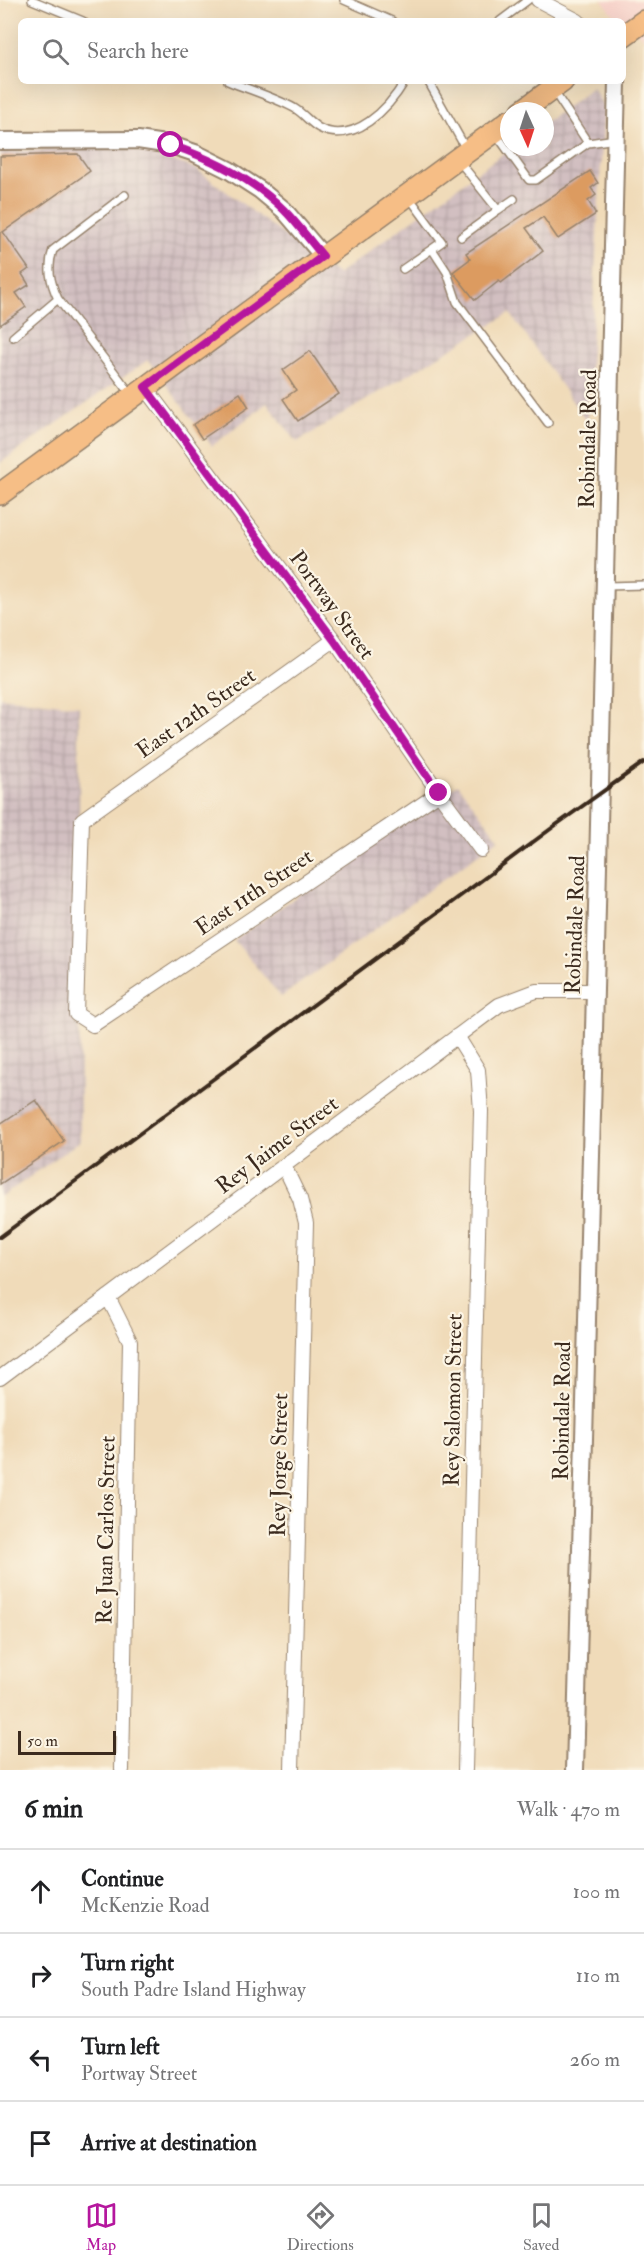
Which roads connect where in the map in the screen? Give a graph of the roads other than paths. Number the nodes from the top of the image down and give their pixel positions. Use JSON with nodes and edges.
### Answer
{"nodes":[{"id":1,"x":32,"y":0,"type":"edge"},
{"id":2,"x":344,"y":0,"type":"edge"},
{"id":3,"x":528,"y":0,"type":"edge"},
{"id":4,"x":538,"y":0,"type":"edge"},
{"id":5,"x":561,"y":5,"type":"edge"},
{"id":6,"x":76,"y":18,"type":"edge"},
{"id":7,"x":385,"y":18,"type":"edge"},
{"id":8,"x":504,"y":18,"type":"edge"},
{"id":9,"x":575,"y":18,"type":"edge"},
{"id":10,"x":644,"y":21,"type":"edge"},
{"id":11,"x":626,"y":34,"type":"edge"},
{"id":12,"x":235,"y":84,"type":"edge"},
{"id":13,"x":403,"y":84,"type":"edge"},
{"id":14,"x":429,"y":84,"type":"edge"},
{"id":15,"x":617,"y":84,"type":"edge"},
{"id":16,"x":558,"y":85,"type":"edge"},
{"id":17,"x":534,"y":102,"type":"edge"},
{"id":18,"x":500,"y":127,"type":"edge"},
{"id":19,"x":616,"y":139,"type":"junction"},
{"id":20,"x":0,"y":141,"type":"edge"},
{"id":21,"x":588,"y":142,"type":"junction"},
{"id":22,"x":463,"y":155,"type":"junction"},
{"id":23,"x":517,"y":156,"type":"edge"},
{"id":24,"x":125,"y":195,"type":"dead end"},
{"id":25,"x":407,"y":195,"type":"junction"},
{"id":26,"x":514,"y":199,"type":"dead end"},
{"id":27,"x":498,"y":210,"type":"junction"},
{"id":28,"x":461,"y":237,"type":"dead end"},
{"id":29,"x":432,"y":249,"type":"junction"},
{"id":30,"x":323,"y":256,"type":"junction"},
{"id":31,"x":403,"y":269,"type":"dead end"},
{"id":32,"x":58,"y":298,"type":"junction"},
{"id":33,"x":13,"y":337,"type":"dead end"},
{"id":34,"x":139,"y":392,"type":"junction"},
{"id":35,"x":548,"y":423,"type":"dead end"},
{"id":36,"x":0,"y":494,"type":"edge"},
{"id":37,"x":644,"y":585,"type":"edge"},
{"id":38,"x":607,"y":586,"type":"junction"},
{"id":39,"x":334,"y":640,"type":"junction"},
{"id":40,"x":439,"y":793,"type":"junction"},
{"id":41,"x":481,"y":850,"type":"dead end"},
{"id":42,"x":595,"y":991,"type":"junction"},
{"id":43,"x":93,"y":1025,"type":"joint"},
{"id":44,"x":457,"y":1036,"type":"junction"},
{"id":45,"x":284,"y":1166,"type":"junction"},
{"id":46,"x":108,"y":1297,"type":"junction"},
{"id":47,"x":0,"y":1378,"type":"edge"},
{"id":48,"x":122,"y":1770,"type":"edge"},
{"id":49,"x":292,"y":1770,"type":"edge"},
{"id":50,"x":465,"y":1770,"type":"edge"},
{"id":51,"x":575,"y":1770,"type":"edge"}],
"edges":[{"from":1,"to":6,"type":"lane"},
{"from":2,"to":7,"type":"lane"},
{"from":3,"to":8,"type":"lane"},
{"from":4,"to":5,"type":"street"},
{"from":5,"to":9,"type":"street"},
{"from":10,"to":11,"type":"main road"},
{"from":12,"to":13,"type":"lane"},
{"from":14,"to":22,"type":"lane"},
{"from":15,"to":19,"type":"street","name":"Robindale Road"},
{"from":16,"to":17,"type":"main road"},
{"from":16,"to":21,"type":"lane"},
{"from":18,"to":22,"type":"main road"},
{"from":19,"to":21,"type":"lane"},
{"from":19,"to":38,"type":"street","name":"Robindale Road"},
{"from":20,"to":30,"type":"street"},
{"from":21,"to":23,"type":"lane"},
{"from":22,"to":25,"type":"main road"},
{"from":22,"to":27,"type":"lane"},
{"from":24,"to":32,"type":"lane"},
{"from":25,"to":29,"type":"lane"},
{"from":25,"to":30,"type":"main road"},
{"from":26,"to":27,"type":"lane"},
{"from":27,"to":28,"type":"lane"},
{"from":29,"to":31,"type":"lane"},
{"from":29,"to":35,"type":"lane"},
{"from":30,"to":34,"type":"main road"},
{"from":32,"to":33,"type":"lane"},
{"from":32,"to":34,"type":"lane"},
{"from":34,"to":36,"type":"main road"},
{"from":34,"to":39,"type":"street","name":"Portway Street"},
{"from":37,"to":38,"type":"lane"},
{"from":38,"to":42,"type":"street","name":"Robindale Road"},
{"from":39,"to":40,"type":"street","name":"Portway Street"},
{"from":39,"to":43,"type":"street","name":"East 12th Street"},
{"from":40,"to":41,"type":"street","name":"Portway Street"},
{"from":40,"to":43,"type":"street","name":"East 11th Street"},
{"from":42,"to":44,"type":"street","name":"Rey Jaime Street"},
{"from":42,"to":51,"type":"street","name":"Robindale Road"},
{"from":44,"to":45,"type":"street","name":"Rey Jaime Street"},
{"from":44,"to":50,"type":"street","name":"Rey Salomon Street"},
{"from":45,"to":46,"type":"street","name":"Rey Jaime Street"},
{"from":45,"to":49,"type":"street","name":"Rey Jorge Street"},
{"from":46,"to":47,"type":"street","name":"Rey Jaime Street"},
{"from":46,"to":48,"type":"street","name":"Re Juan Carlos Street"}]}
